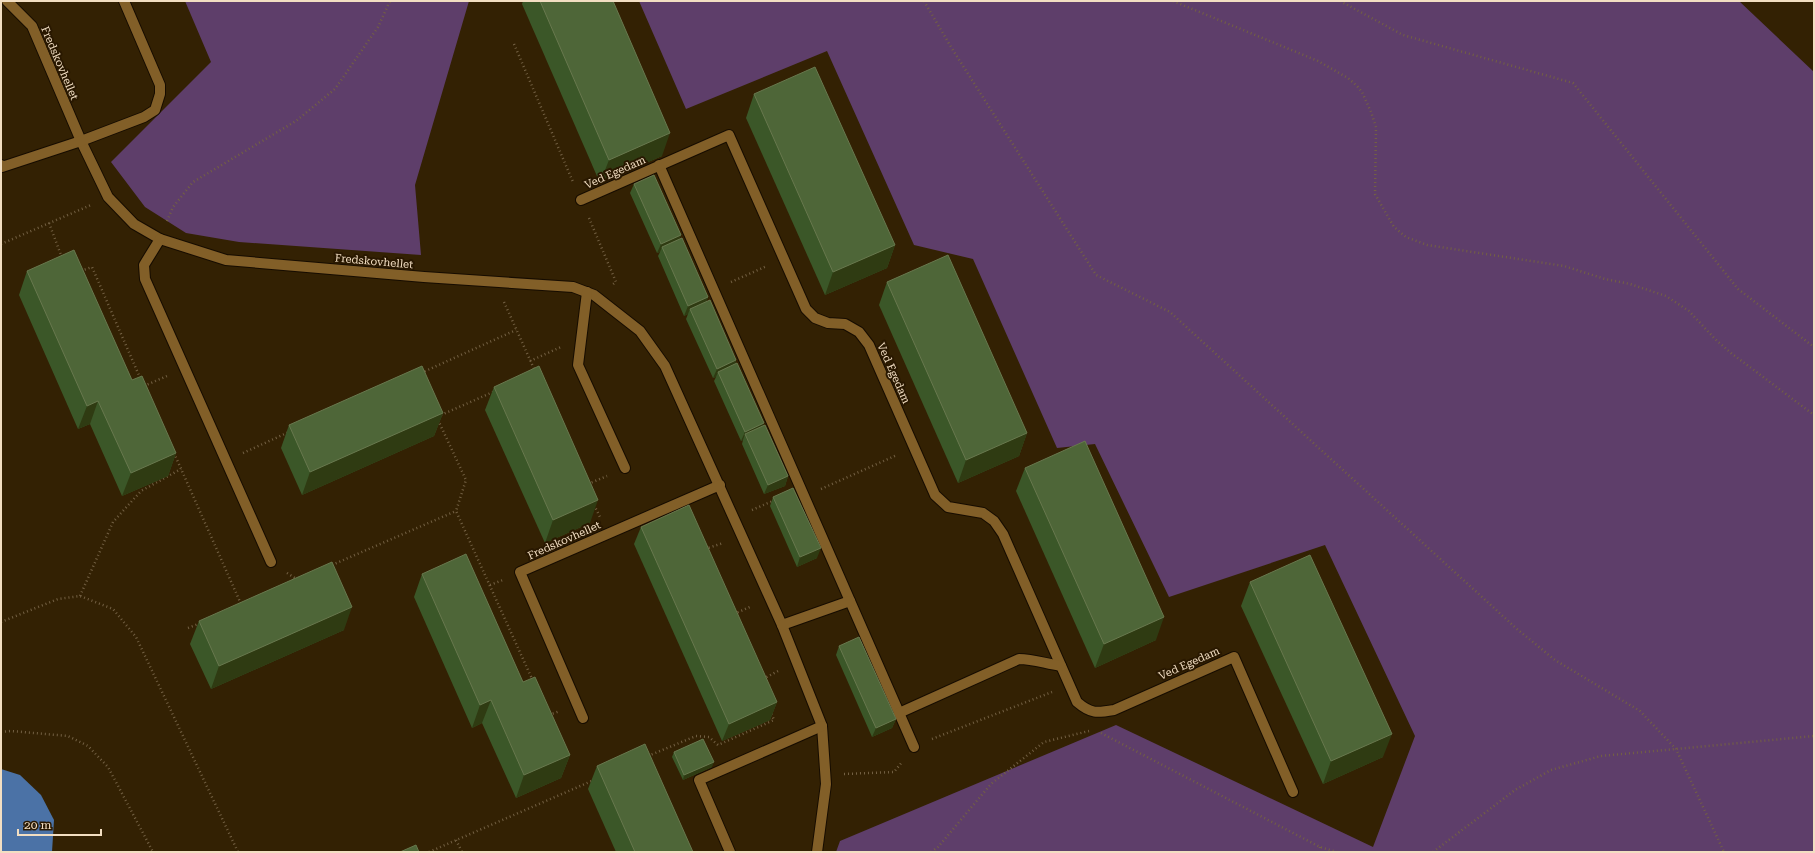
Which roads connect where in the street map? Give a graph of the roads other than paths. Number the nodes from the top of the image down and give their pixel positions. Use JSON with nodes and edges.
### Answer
{"nodes":[{"id":1,"x":7,"y":1,"type":"edge"},
{"id":2,"x":124,"y":1,"type":"edge"},
{"id":3,"x":81,"y":141,"type":"junction"},
{"id":4,"x":1,"y":165,"type":"edge"},
{"id":5,"x":659,"y":165,"type":"junction"},
{"id":6,"x":581,"y":200,"type":"road end"},
{"id":7,"x":160,"y":240,"type":"junction"},
{"id":8,"x":587,"y":292,"type":"junction"},
{"id":9,"x":625,"y":468,"type":"road end"},
{"id":10,"x":720,"y":485,"type":"junction"},
{"id":11,"x":271,"y":562,"type":"dead end"},
{"id":12,"x":850,"y":601,"type":"junction"},
{"id":13,"x":782,"y":624,"type":"junction"},
{"id":14,"x":1061,"y":666,"type":"junction"},
{"id":15,"x":899,"y":713,"type":"junction"},
{"id":16,"x":583,"y":718,"type":"dead end"},
{"id":17,"x":822,"y":726,"type":"junction"},
{"id":18,"x":914,"y":747,"type":"road end"},
{"id":19,"x":1293,"y":792,"type":"dead end"},
{"id":20,"x":730,"y":852,"type":"edge"},
{"id":21,"x":817,"y":852,"type":"edge"}],
"edges":[{"from":1,"to":3,"type":"street","name":"Fredskovhellet"},
{"from":2,"to":3,"type":"street"},
{"from":3,"to":4,"type":"street"},
{"from":3,"to":7,"type":"street","name":"Fredskovhellet"},
{"from":5,"to":6,"type":"street","name":"Ved Egedam"},
{"from":5,"to":12,"type":"street","name":"Ved Egedam"},
{"from":5,"to":14,"type":"street","name":"Ved Egedam"},
{"from":7,"to":8,"type":"street","name":"Fredskovhellet"},
{"from":7,"to":11,"type":"street"},
{"from":8,"to":9,"type":"street"},
{"from":8,"to":10,"type":"street","name":"Fredskovhellet"},
{"from":10,"to":13,"type":"street","name":"Fredskovhellet"},
{"from":10,"to":16,"type":"street","name":"Fredskovhellet"},
{"from":12,"to":13,"type":"street"},
{"from":12,"to":15,"type":"street","name":"Ved Egedam"},
{"from":13,"to":17,"type":"street","name":"Fredskovhellet"},
{"from":14,"to":15,"type":"street"},
{"from":14,"to":19,"type":"street","name":"Ved Egedam"},
{"from":15,"to":18,"type":"street","name":"Ved Egedam"},
{"from":17,"to":20,"type":"street"},
{"from":17,"to":21,"type":"street","name":"Fredskovhellet"}]}
